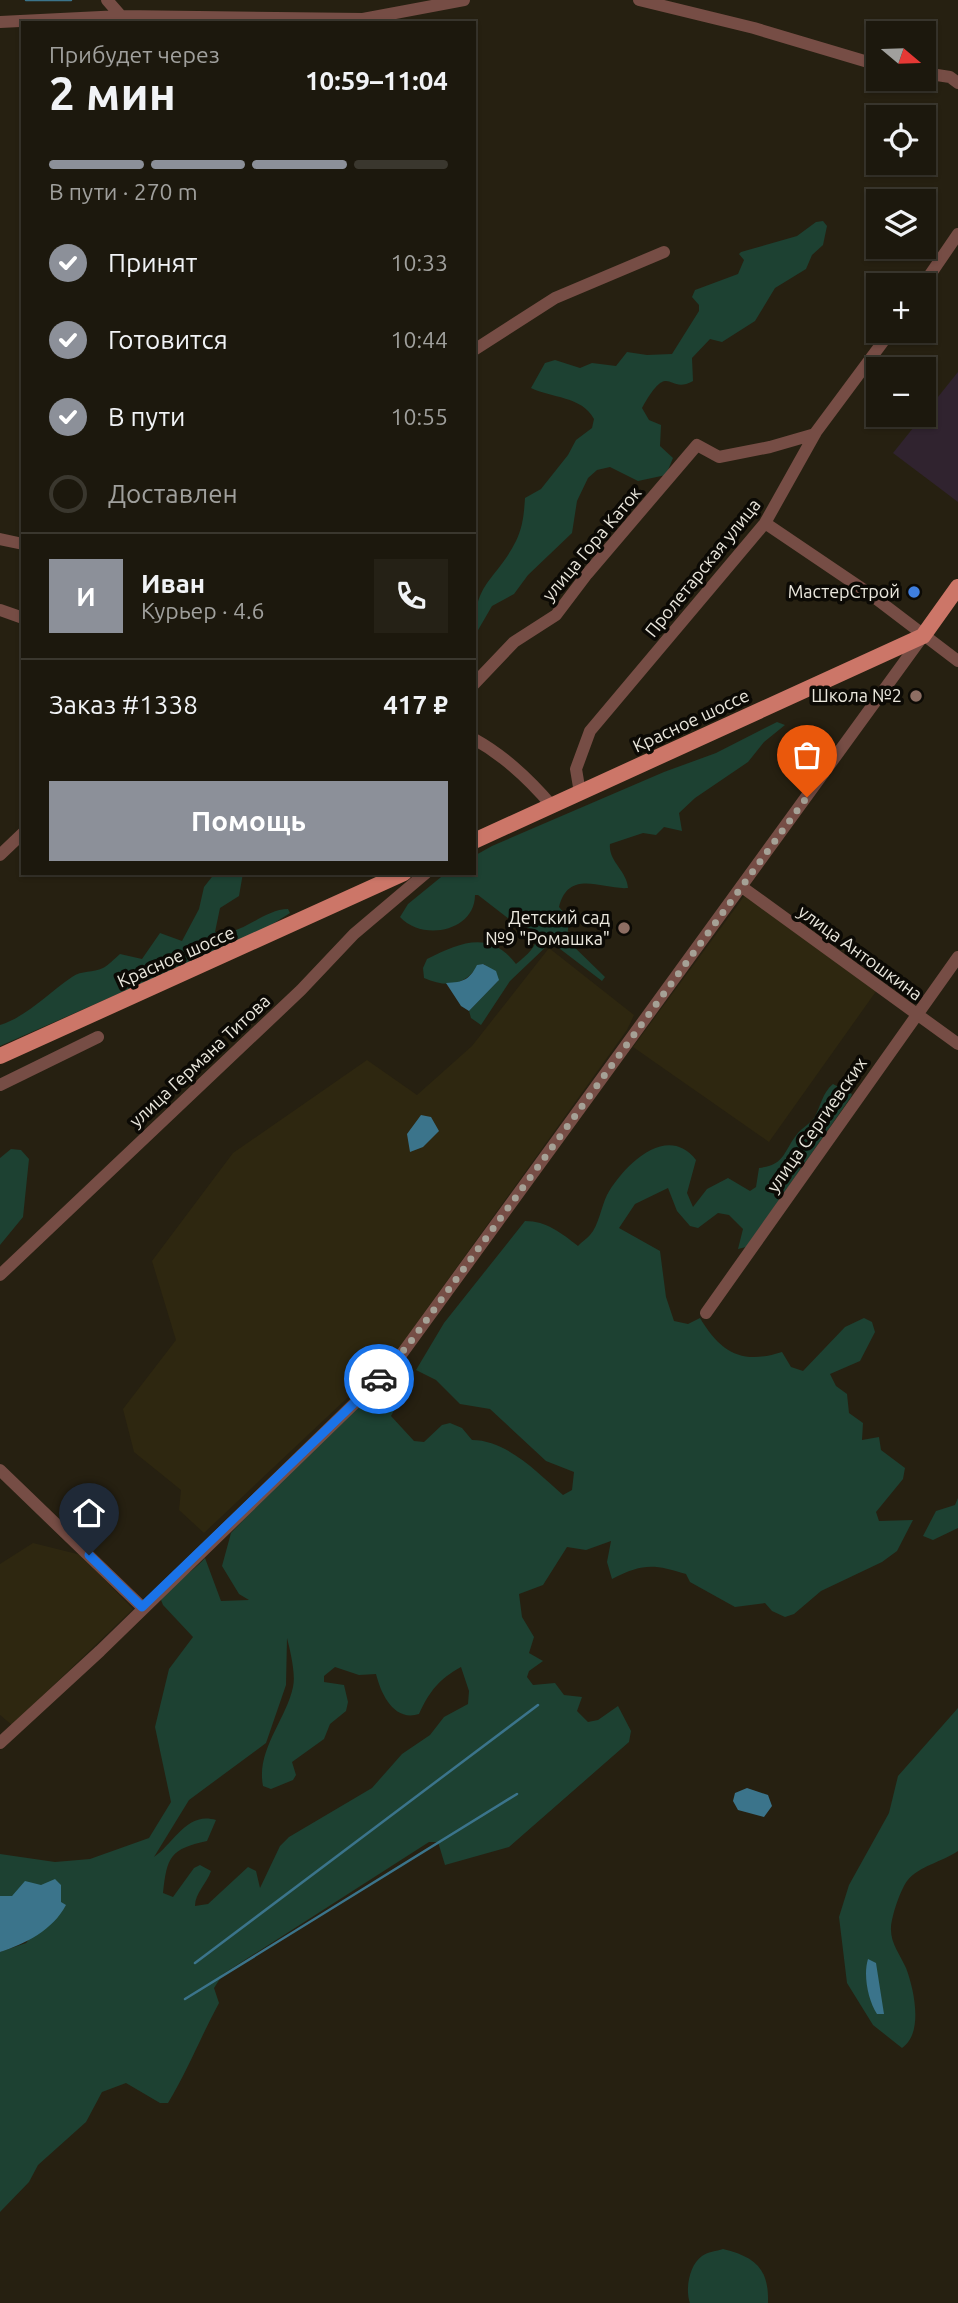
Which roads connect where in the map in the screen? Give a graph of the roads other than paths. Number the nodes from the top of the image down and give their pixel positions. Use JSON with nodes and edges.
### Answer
{"nodes":[{"id":1,"x":107,"y":0,"type":"edge"},
{"id":2,"x":464,"y":0,"type":"edge"},
{"id":3,"x":639,"y":0,"type":"edge"},
{"id":4,"x":121,"y":16,"type":"junction"},
{"id":5,"x":0,"y":22,"type":"edge"},
{"id":6,"x":866,"y":61,"type":"edge"},
{"id":7,"x":936,"y":75,"type":"edge"},
{"id":8,"x":958,"y":83,"type":"edge"},
{"id":9,"x":958,"y":234,"type":"edge"},
{"id":10,"x":664,"y":252,"type":"dead end"},
{"id":11,"x":931,"y":273,"type":"edge"},
{"id":12,"x":882,"y":343,"type":"edge"},
{"id":13,"x":476,"y":350,"type":"edge"},
{"id":14,"x":815,"y":434,"type":"junction"},
{"id":15,"x":765,"y":523,"type":"junction"},
{"id":16,"x":0,"y":539,"type":"edge"},
{"id":17,"x":21,"y":544,"type":"edge"},
{"id":18,"x":958,"y":587,"type":"edge"},
{"id":19,"x":0,"y":610,"type":"edge"},
{"id":20,"x":21,"y":617,"type":"edge"},
{"id":21,"x":923,"y":636,"type":"junction"},
{"id":22,"x":882,"y":655,"type":"junction"},
{"id":23,"x":958,"y":662,"type":"edge"},
{"id":24,"x":894,"y":677,"type":"junction"},
{"id":25,"x":476,"y":682,"type":"edge"},
{"id":26,"x":476,"y":740,"type":"edge"},
{"id":27,"x":580,"y":793,"type":"junction"},
{"id":28,"x":552,"y":806,"type":"junction"},
{"id":29,"x":21,"y":835,"type":"edge"},
{"id":30,"x":476,"y":840,"type":"edge"},
{"id":31,"x":0,"y":855,"type":"edge"},
{"id":32,"x":400,"y":875,"type":"edge"},
{"id":33,"x":424,"y":875,"type":"edge"},
{"id":34,"x":742,"y":887,"type":"junction"},
{"id":35,"x":958,"y":957,"type":"edge"},
{"id":36,"x":915,"y":1016,"type":"junction"},
{"id":37,"x":98,"y":1037,"type":"dead end"},
{"id":38,"x":958,"y":1044,"type":"edge"},
{"id":39,"x":0,"y":1056,"type":"edge"},
{"id":40,"x":0,"y":1085,"type":"edge"},
{"id":41,"x":0,"y":1275,"type":"edge"},
{"id":42,"x":706,"y":1313,"type":"dead end"},
{"id":43,"x":0,"y":1471,"type":"edge"},
{"id":44,"x":142,"y":1607,"type":"junction"},
{"id":45,"x":0,"y":1743,"type":"edge"}],
"edges":[{"from":1,"to":4,"type":"street"},
{"from":2,"to":4,"type":"street"},
{"from":3,"to":6,"type":"street"},
{"from":4,"to":5,"type":"street"},
{"from":7,"to":8,"type":"street"},
{"from":9,"to":11,"type":"street"},
{"from":10,"to":13,"type":"street"},
{"from":12,"to":14,"type":"street","name":"Пролетарская улица"},
{"from":14,"to":15,"type":"street","name":"Пролетарская улица"},
{"from":14,"to":25,"type":"street","name":"улица Гора Каток"},
{"from":15,"to":21,"type":"street"},
{"from":15,"to":27,"type":"street","name":"Пролетарская улица"},
{"from":16,"to":17,"type":"street"},
{"from":18,"to":21,"type":"main road"},
{"from":19,"to":20,"type":"street"},
{"from":21,"to":22,"type":"main road","name":"Красное шоссе"},
{"from":21,"to":23,"type":"street"},
{"from":21,"to":24,"type":"street"},
{"from":22,"to":24,"type":"street"},
{"from":22,"to":27,"type":"main road","name":"Красное шоссе"},
{"from":24,"to":34,"type":"street"},
{"from":26,"to":28,"type":"street"},
{"from":27,"to":28,"type":"main road","name":"Красное шоссе"},
{"from":28,"to":30,"type":"main road","name":"Красное шоссе"},
{"from":29,"to":31,"type":"street"},
{"from":32,"to":39,"type":"main road","name":"Красное шоссе"},
{"from":33,"to":41,"type":"street","name":"улица Германа Титова"},
{"from":34,"to":36,"type":"street","name":"улица Антошкина"},
{"from":34,"to":44,"type":"street"},
{"from":35,"to":36,"type":"street","name":"улица Сергиевских"},
{"from":36,"to":38,"type":"street","name":"улица Антошкина"},
{"from":36,"to":42,"type":"street","name":"улица Сергиевских"},
{"from":37,"to":40,"type":"street"},
{"from":43,"to":44,"type":"street"},
{"from":44,"to":45,"type":"street"}]}
